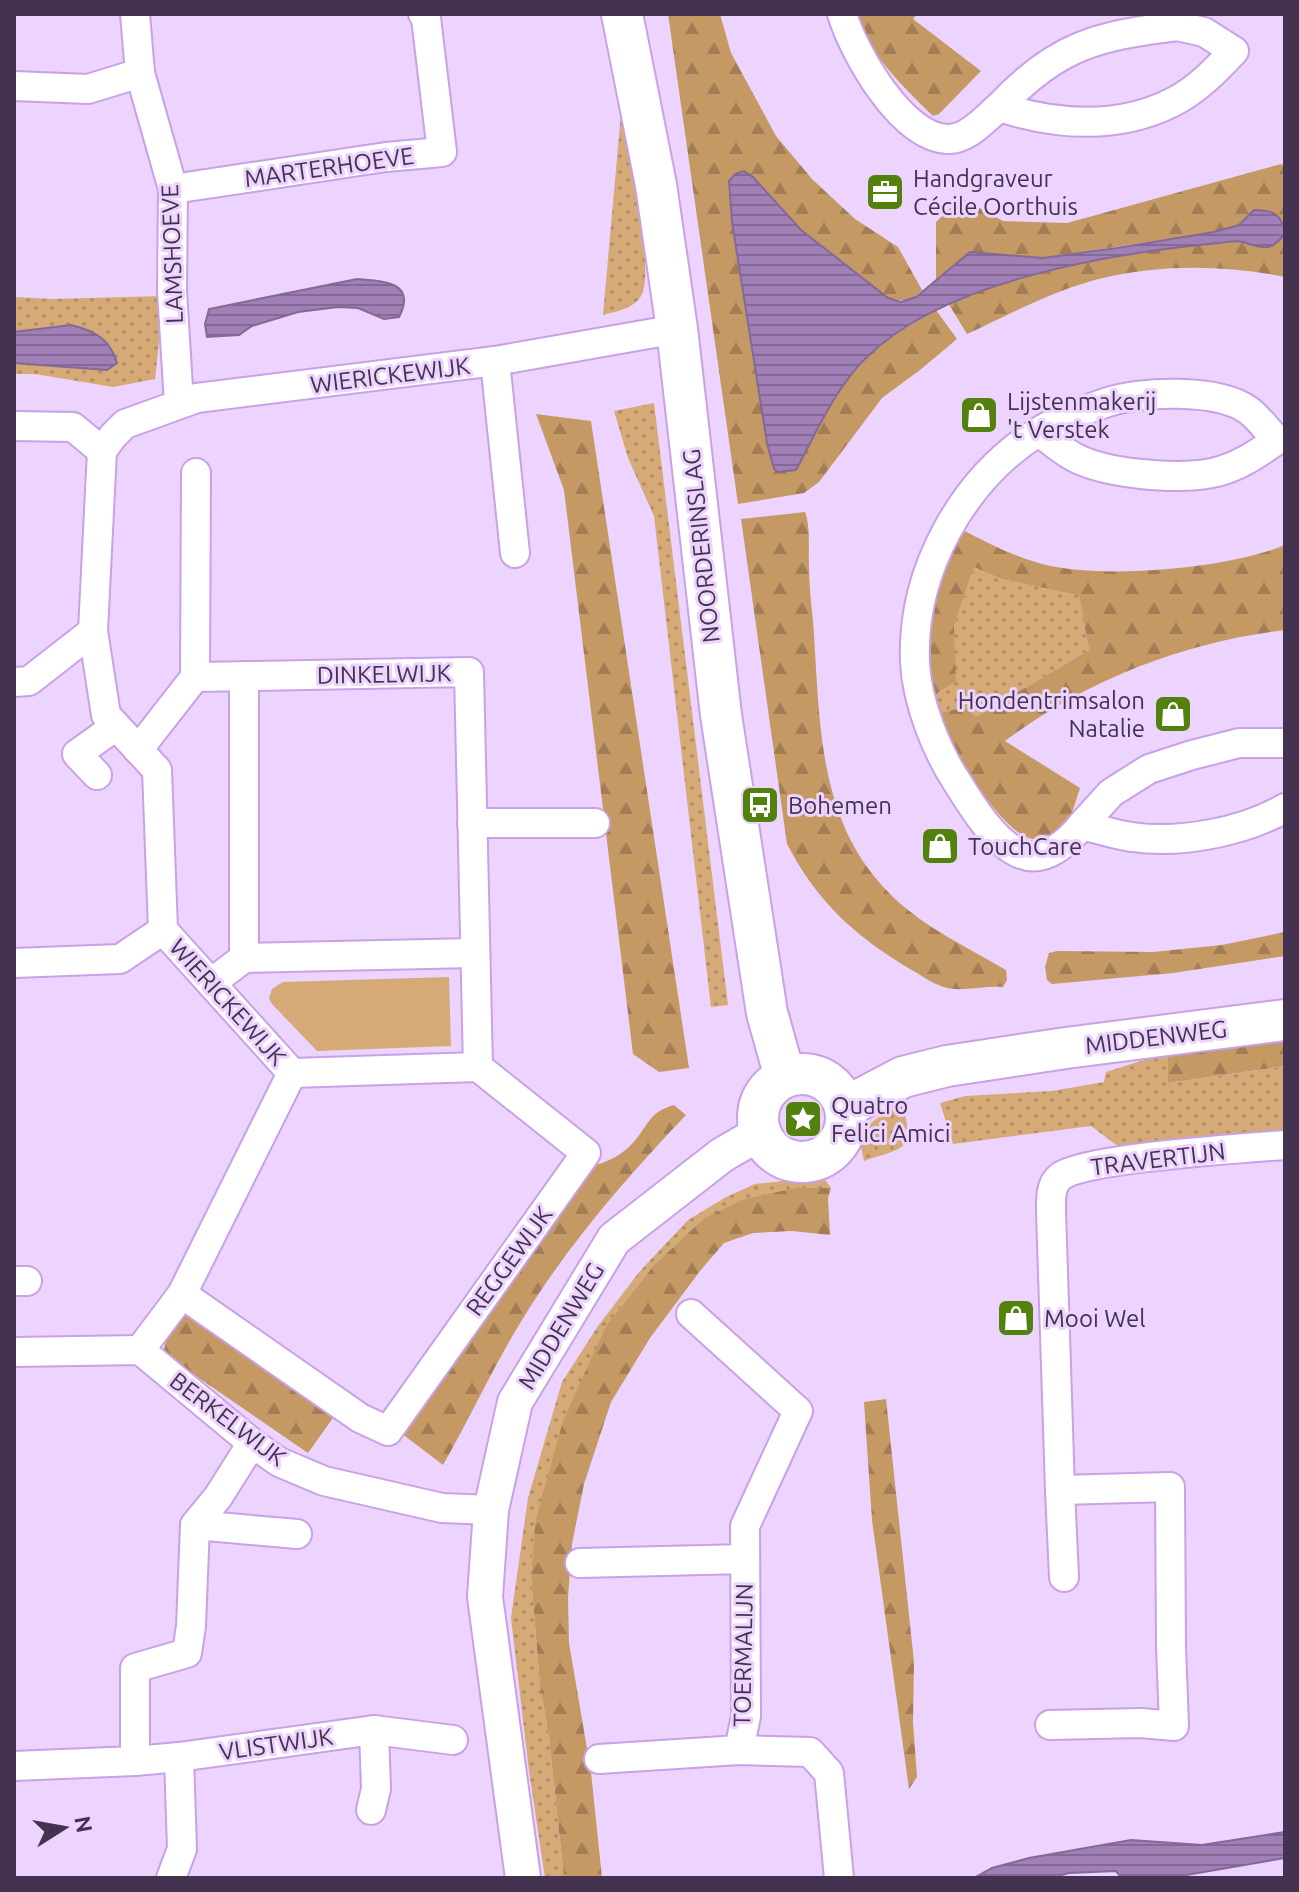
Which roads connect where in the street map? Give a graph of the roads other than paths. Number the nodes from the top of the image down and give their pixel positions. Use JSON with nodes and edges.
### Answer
{"nodes":[{"id":1,"x":135,"y":14,"type":"edge"},
{"id":2,"x":423,"y":14,"type":"edge"},
{"id":3,"x":622,"y":14,"type":"edge"},
{"id":4,"x":842,"y":14,"type":"edge"},
{"id":5,"x":140,"y":73,"type":"junction"},
{"id":6,"x":14,"y":86,"type":"edge"},
{"id":7,"x":999,"y":107,"type":"junction"},
{"id":8,"x":173,"y":189,"type":"junction"},
{"id":9,"x":677,"y":329,"type":"junction"},
{"id":10,"x":495,"y":361,"type":"junction"},
{"id":11,"x":179,"y":403,"type":"junction"},
{"id":12,"x":14,"y":426,"type":"edge"},
{"id":13,"x":1039,"y":432,"type":"junction"},
{"id":14,"x":102,"y":451,"type":"junction"},
{"id":15,"x":196,"y":473,"type":"dead end"},
{"id":16,"x":515,"y":553,"type":"dead end"},
{"id":17,"x":93,"y":631,"type":"junction"},
{"id":18,"x":244,"y":676,"type":"junction"},
{"id":19,"x":195,"y":677,"type":"junction"},
{"id":20,"x":14,"y":682,"type":"edge"},
{"id":21,"x":116,"y":726,"type":"junction"},
{"id":22,"x":1285,"y":743,"type":"edge"},
{"id":23,"x":138,"y":750,"type":"junction"},
{"id":24,"x":97,"y":775,"type":"dead end"},
{"id":25,"x":1285,"y":808,"type":"edge"},
{"id":26,"x":472,"y":823,"type":"junction"},
{"id":27,"x":595,"y":823,"type":"dead end"},
{"id":28,"x":1082,"y":825,"type":"junction"},
{"id":29,"x":163,"y":930,"type":"junction"},
{"id":30,"x":474,"y":953,"type":"junction"},
{"id":31,"x":244,"y":958,"type":"junction"},
{"id":32,"x":14,"y":963,"type":"edge"},
{"id":33,"x":211,"y":983,"type":"junction"},
{"id":34,"x":1285,"y":1020,"type":"edge"},
{"id":35,"x":478,"y":1067,"type":"junction"},
{"id":36,"x":292,"y":1073,"type":"junction"},
{"id":37,"x":785,"y":1077,"type":"junction"},
{"id":38,"x":846,"y":1107,"type":"junction"},
{"id":39,"x":760,"y":1133,"type":"junction"},
{"id":40,"x":1285,"y":1145,"type":"edge"},
{"id":41,"x":182,"y":1294,"type":"junction"},
{"id":42,"x":691,"y":1314,"type":"dead end"},
{"id":43,"x":140,"y":1350,"type":"junction"},
{"id":44,"x":14,"y":1352,"type":"edge"},
{"id":45,"x":252,"y":1443,"type":"junction"},
{"id":46,"x":1060,"y":1490,"type":"junction"},
{"id":47,"x":491,"y":1510,"type":"junction"},
{"id":48,"x":195,"y":1525,"type":"junction"},
{"id":49,"x":297,"y":1534,"type":"dead end"},
{"id":50,"x":745,"y":1559,"type":"junction"},
{"id":51,"x":580,"y":1563,"type":"dead end"},
{"id":52,"x":1064,"y":1577,"type":"dead end"},
{"id":53,"x":1050,"y":1725,"type":"dead end"},
{"id":54,"x":374,"y":1730,"type":"junction"},
{"id":55,"x":453,"y":1740,"type":"dead end"},
{"id":56,"x":739,"y":1750,"type":"junction"},
{"id":57,"x":179,"y":1757,"type":"junction"},
{"id":58,"x":599,"y":1759,"type":"dead end"},
{"id":59,"x":135,"y":1761,"type":"junction"},
{"id":60,"x":14,"y":1766,"type":"edge"},
{"id":61,"x":371,"y":1810,"type":"dead end"},
{"id":62,"x":171,"y":1878,"type":"edge"},
{"id":63,"x":523,"y":1878,"type":"edge"},
{"id":64,"x":839,"y":1878,"type":"edge"}],
"edges":[{"from":1,"to":5,"type":"street","name":"LAMSHOEVE"},
{"from":2,"to":8,"type":"street","name":"MARTERHOEVE"},
{"from":3,"to":9,"type":"main road","name":"NOORDERINSLAG"},
{"from":4,"to":7,"type":"street"},
{"from":5,"to":6,"type":"street"},
{"from":5,"to":8,"type":"street","name":"LAMSHOEVE"},
{"from":7,"to":7,"type":"street"},
{"from":8,"to":11,"type":"street","name":"LAMSHOEVE"},
{"from":9,"to":10,"type":"street","name":"WIERICKEWIJK"},
{"from":9,"to":37,"type":"main road","name":"NOORDERINSLAG"},
{"from":10,"to":11,"type":"street","name":"WIERICKEWIJK"},
{"from":10,"to":16,"type":"street","name":"WIERICKEWIJK"},
{"from":11,"to":14,"type":"street","name":"WIERICKEWIJK"},
{"from":12,"to":14,"type":"street"},
{"from":13,"to":13,"type":"street"},
{"from":13,"to":28,"type":"street"},
{"from":14,"to":17,"type":"street","name":"WIERICKEWIJK"},
{"from":15,"to":19,"type":"street"},
{"from":17,"to":20,"type":"street"},
{"from":17,"to":21,"type":"street","name":"WIERICKEWIJK"},
{"from":18,"to":19,"type":"street","name":"DINKELWIJK"},
{"from":18,"to":26,"type":"street","name":"DINKELWIJK"},
{"from":18,"to":31,"type":"street"},
{"from":19,"to":23,"type":"street"},
{"from":21,"to":23,"type":"street","name":"WIERICKEWIJK"},
{"from":21,"to":24,"type":"street"},
{"from":22,"to":28,"type":"street"},
{"from":23,"to":29,"type":"street","name":"WIERICKEWIJK"},
{"from":25,"to":28,"type":"street"},
{"from":26,"to":27,"type":"street"},
{"from":26,"to":30,"type":"street","name":"DINKELWIJK"},
{"from":29,"to":32,"type":"street"},
{"from":29,"to":33,"type":"street","name":"WIERICKEWIJK"},
{"from":30,"to":31,"type":"street"},
{"from":30,"to":35,"type":"street","name":"DINKELWIJK"},
{"from":31,"to":33,"type":"street"},
{"from":33,"to":36,"type":"street","name":"WIERICKEWIJK"},
{"from":34,"to":38,"type":"main road","name":"MIDDENWEG"},
{"from":35,"to":36,"type":"street"},
{"from":35,"to":41,"type":"street","name":"REGGEWIJK"},
{"from":36,"to":41,"type":"street","name":"WIERICKEWIJK"},
{"from":37,"to":38,"type":"main road"},
{"from":37,"to":39,"type":"main road"},
{"from":38,"to":39,"type":"main road"},
{"from":39,"to":47,"type":"street","name":"MIDDENWEG"},
{"from":40,"to":46,"type":"street","name":"TRAVERTIJN"},
{"from":41,"to":43,"type":"street","name":"WIERICKEWIJK"},
{"from":42,"to":50,"type":"street","name":"TOERMALIJN"},
{"from":43,"to":44,"type":"street"},
{"from":43,"to":45,"type":"street","name":"BERKELWIJK"},
{"from":45,"to":47,"type":"street","name":"BERKELWIJK"},
{"from":45,"to":48,"type":"street"},
{"from":46,"to":52,"type":"street","name":"TRAVERTIJN"},
{"from":46,"to":53,"type":"street"},
{"from":47,"to":63,"type":"street","name":"MIDDENWEG"},
{"from":48,"to":49,"type":"street"},
{"from":48,"to":59,"type":"street"},
{"from":50,"to":51,"type":"street","name":"TOERMALIJN"},
{"from":50,"to":56,"type":"street","name":"TOERMALIJN"},
{"from":54,"to":55,"type":"street","name":"VLISTWIJK"},
{"from":54,"to":57,"type":"street","name":"VLISTWIJK"},
{"from":54,"to":61,"type":"street"},
{"from":56,"to":58,"type":"street","name":"TOERMALIJN"},
{"from":56,"to":64,"type":"street","name":"TOERMALIJN"},
{"from":57,"to":59,"type":"street","name":"VLISTWIJK"},
{"from":57,"to":62,"type":"street"},
{"from":59,"to":60,"type":"street"}]}
